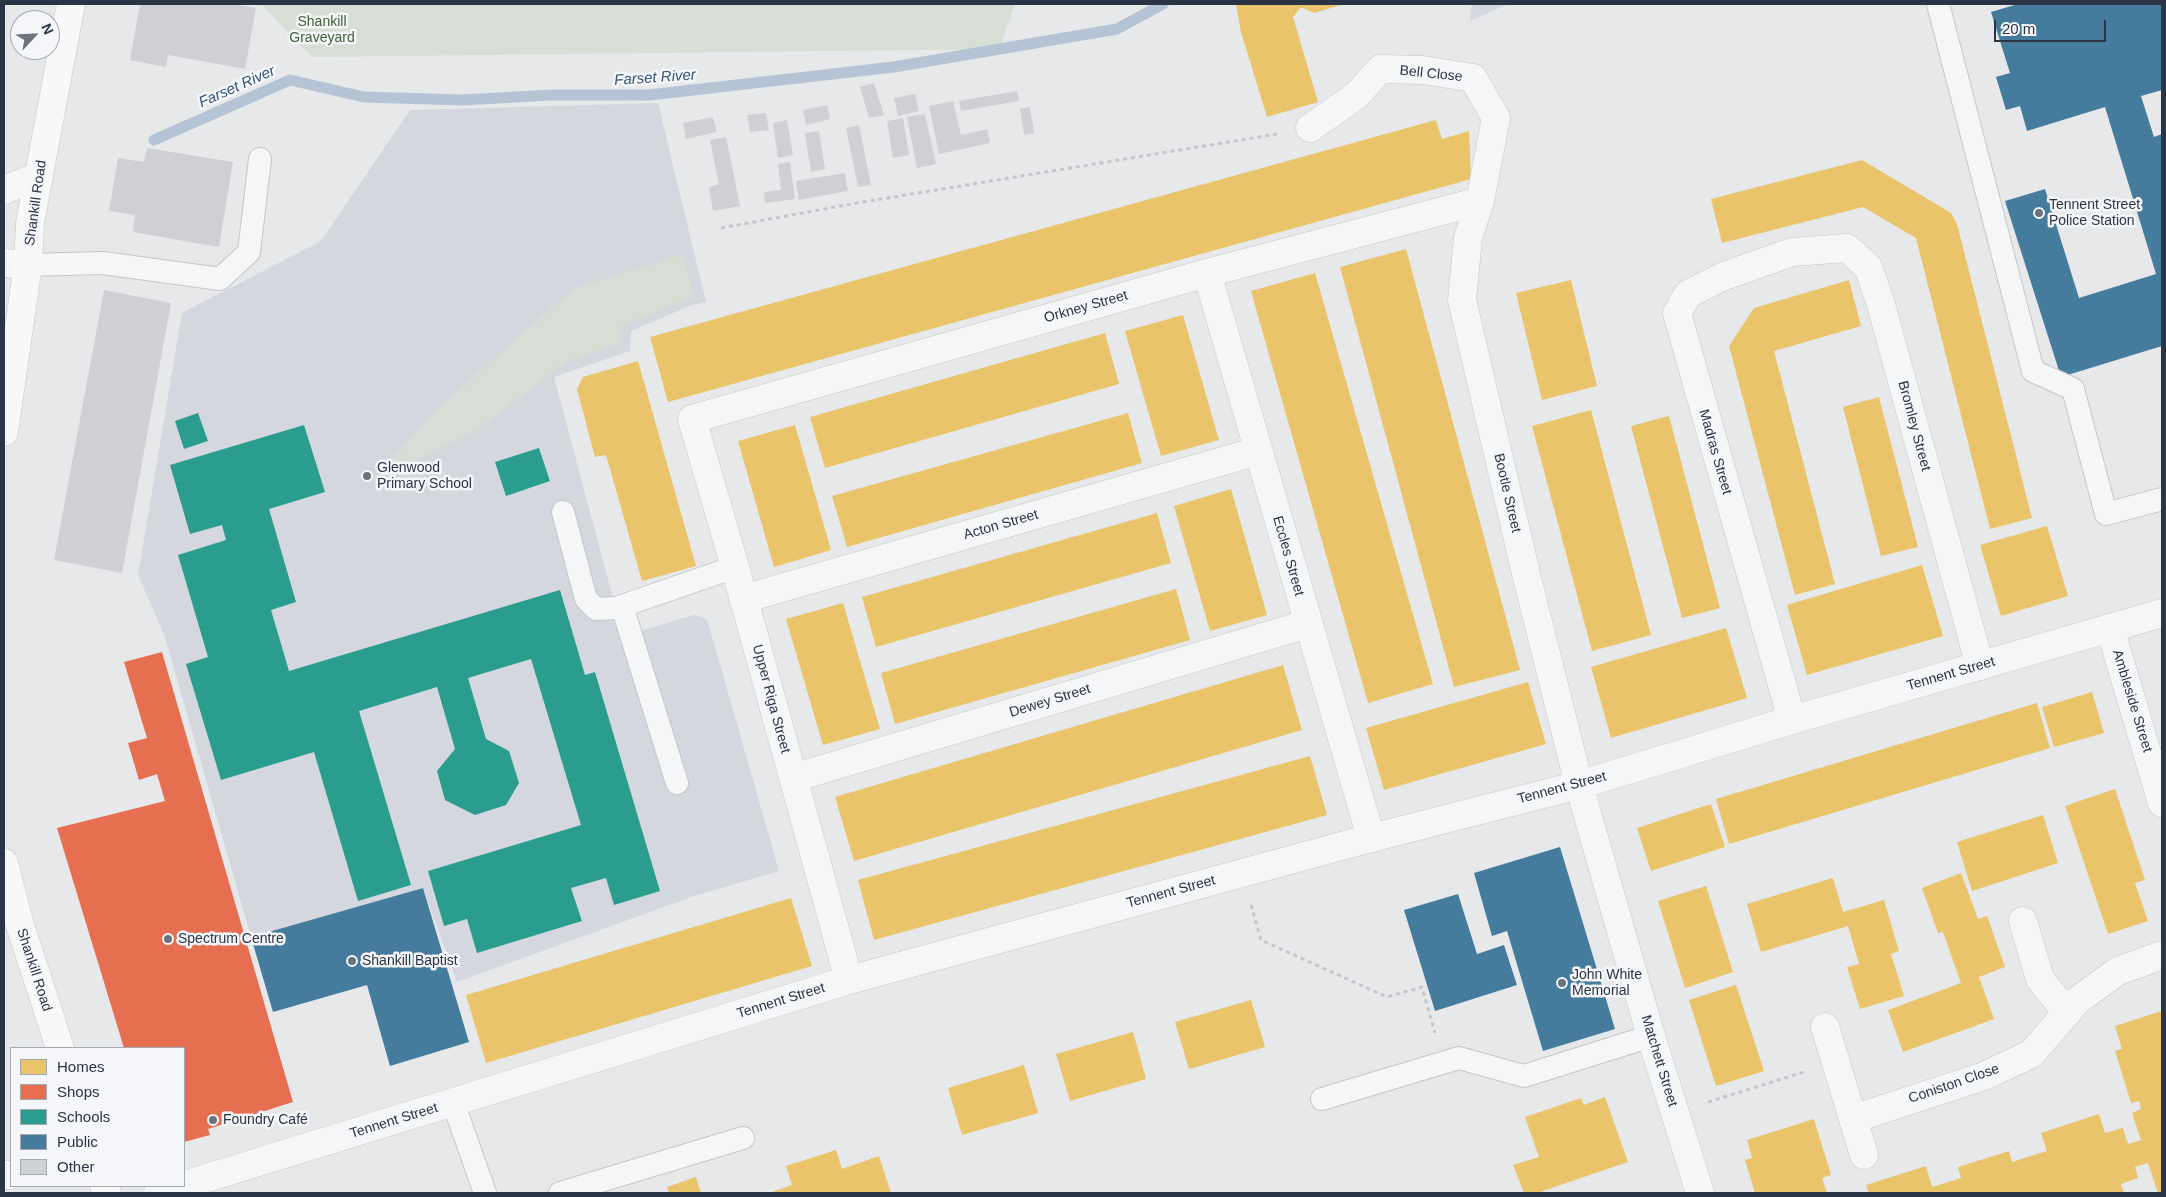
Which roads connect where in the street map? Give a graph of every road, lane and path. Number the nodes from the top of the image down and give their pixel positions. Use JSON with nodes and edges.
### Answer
{"nodes":[{"id":1,"x":71,"y":4,"type":"edge"},
{"id":2,"x":1938,"y":4,"type":"edge"},
{"id":3,"x":1310,"y":128,"type":"joint"},
{"id":4,"x":260,"y":160,"type":"dead end"},
{"id":5,"x":39,"y":176,"type":"junction"},
{"id":6,"x":4,"y":190,"type":"edge"},
{"id":7,"x":1480,"y":201,"type":"junction"},
{"id":8,"x":720,"y":228,"type":"dead end"},
{"id":9,"x":1792,"y":252,"type":"joint"},
{"id":10,"x":16,"y":264,"type":"edge"},
{"id":11,"x":1208,"y":273,"type":"junction"},
{"id":12,"x":692,"y":419,"type":"joint"},
{"id":13,"x":4,"y":432,"type":"edge"},
{"id":14,"x":1258,"y":452,"type":"junction"},
{"id":15,"x":2162,"y":500,"type":"edge"},
{"id":16,"x":562,"y":512,"type":"dead end"},
{"id":17,"x":735,"y":568,"type":"junction"},
{"id":18,"x":744,"y":599,"type":"junction"},
{"id":19,"x":622,"y":606,"type":"junction"},
{"id":20,"x":2162,"y":613,"type":"edge"},
{"id":21,"x":1307,"y":624,"type":"junction"},
{"id":22,"x":2110,"y":628,"type":"junction"},
{"id":23,"x":1980,"y":666,"type":"junction"},
{"id":24,"x":1792,"y":720,"type":"junction"},
{"id":25,"x":793,"y":778,"type":"junction"},
{"id":26,"x":677,"y":783,"type":"dead end"},
{"id":27,"x":1578,"y":785,"type":"junction"},
{"id":28,"x":2162,"y":804,"type":"edge"},
{"id":29,"x":1371,"y":838,"type":"junction"},
{"id":30,"x":4,"y":863,"type":"edge"},
{"id":31,"x":1243,"y":873,"type":"junction"},
{"id":32,"x":2023,"y":921,"type":"dead end"},
{"id":33,"x":11,"y":922,"type":"edge"},
{"id":34,"x":2162,"y":956,"type":"edge"},
{"id":35,"x":849,"y":980,"type":"junction"},
{"id":36,"x":2067,"y":1013,"type":"junction"},
{"id":37,"x":1825,"y":1026,"type":"dead end"},
{"id":38,"x":1652,"y":1036,"type":"junction"},
{"id":39,"x":60,"y":1047,"type":"edge"},
{"id":40,"x":1444,"y":1062,"type":"junction"},
{"id":41,"x":1836,"y":1062,"type":"junction"},
{"id":42,"x":1322,"y":1099,"type":"dead end"},
{"id":43,"x":453,"y":1102,"type":"junction"},
{"id":44,"x":1675,"y":1113,"type":"junction"},
{"id":45,"x":1853,"y":1118,"type":"junction"},
{"id":46,"x":743,"y":1138,"type":"dead end"},
{"id":47,"x":1864,"y":1155,"type":"dead end"},
{"id":48,"x":185,"y":1185,"type":"edge"},
{"id":49,"x":179,"y":1187,"type":"edge"},
{"id":50,"x":158,"y":1193,"type":"edge"},
{"id":51,"x":485,"y":1193,"type":"edge"},
{"id":52,"x":560,"y":1193,"type":"edge"},
{"id":53,"x":1700,"y":1193,"type":"edge"}],
"edges":[{"from":1,"to":5,"type":"main road","name":"Shankill Road"},
{"from":2,"to":15,"type":"lane"},
{"from":3,"to":7,"type":"street","name":"Bell Close"},
{"from":3,"to":8,"type":"path"},
{"from":4,"to":10,"type":"lane"},
{"from":5,"to":6,"type":"street"},
{"from":5,"to":10,"type":"main road","name":"Shankill Road"},
{"from":7,"to":11,"type":"street","name":"Orkney Street"},
{"from":7,"to":27,"type":"street","name":"Bootle Street"},
{"from":9,"to":23,"type":"street","name":"Bromley Street"},
{"from":9,"to":24,"type":"street","name":"Madras Street"},
{"from":10,"to":13,"type":"main road","name":"Shankill Road"},
{"from":11,"to":12,"type":"street","name":"Orkney Street"},
{"from":11,"to":14,"type":"street","name":"Eccles Street"},
{"from":12,"to":17,"type":"street","name":"Upper Riga Street"},
{"from":14,"to":18,"type":"street","name":"Acton Street"},
{"from":14,"to":21,"type":"street","name":"Eccles Street"},
{"from":16,"to":19,"type":"lane"},
{"from":17,"to":18,"type":"street","name":"Upper Riga Street"},
{"from":17,"to":19,"type":"lane"},
{"from":18,"to":25,"type":"street","name":"Upper Riga Street"},
{"from":19,"to":26,"type":"lane"},
{"from":20,"to":22,"type":"street","name":"Tennent Street"},
{"from":21,"to":25,"type":"street","name":"Dewey Street"},
{"from":21,"to":29,"type":"street","name":"Eccles Street"},
{"from":22,"to":23,"type":"street","name":"Tennent Street"},
{"from":22,"to":28,"type":"street","name":"Ambleside Street"},
{"from":23,"to":24,"type":"street","name":"Tennent Street"},
{"from":24,"to":27,"type":"street","name":"Tennent Street"},
{"from":25,"to":35,"type":"street","name":"Upper Riga Street"},
{"from":27,"to":29,"type":"street","name":"Tennent Street"},
{"from":27,"to":38,"type":"street","name":"Matchett Street"},
{"from":29,"to":31,"type":"street","name":"Tennent Street"},
{"from":30,"to":33,"type":"main road","name":"Shankill Road"},
{"from":31,"to":35,"type":"street","name":"Tennent Street"},
{"from":31,"to":40,"type":"path"},
{"from":32,"to":36,"type":"street"},
{"from":33,"to":39,"type":"main road","name":"Shankill Road"},
{"from":34,"to":36,"type":"street","name":"Coniston Close"},
{"from":35,"to":43,"type":"street","name":"Tennent Street"},
{"from":36,"to":45,"type":"street","name":"Coniston Close"},
{"from":37,"to":41,"type":"street"},
{"from":38,"to":40,"type":"lane"},
{"from":38,"to":44,"type":"street","name":"Matchett Street"},
{"from":40,"to":42,"type":"lane"},
{"from":41,"to":44,"type":"path"},
{"from":41,"to":45,"type":"street"},
{"from":43,"to":48,"type":"street","name":"Tennent Street"},
{"from":43,"to":51,"type":"lane"},
{"from":44,"to":53,"type":"street","name":"Matchett Street"},
{"from":45,"to":47,"type":"street"},
{"from":46,"to":52,"type":"lane"},
{"from":49,"to":50,"type":"street","name":"Tennent Street"}]}
